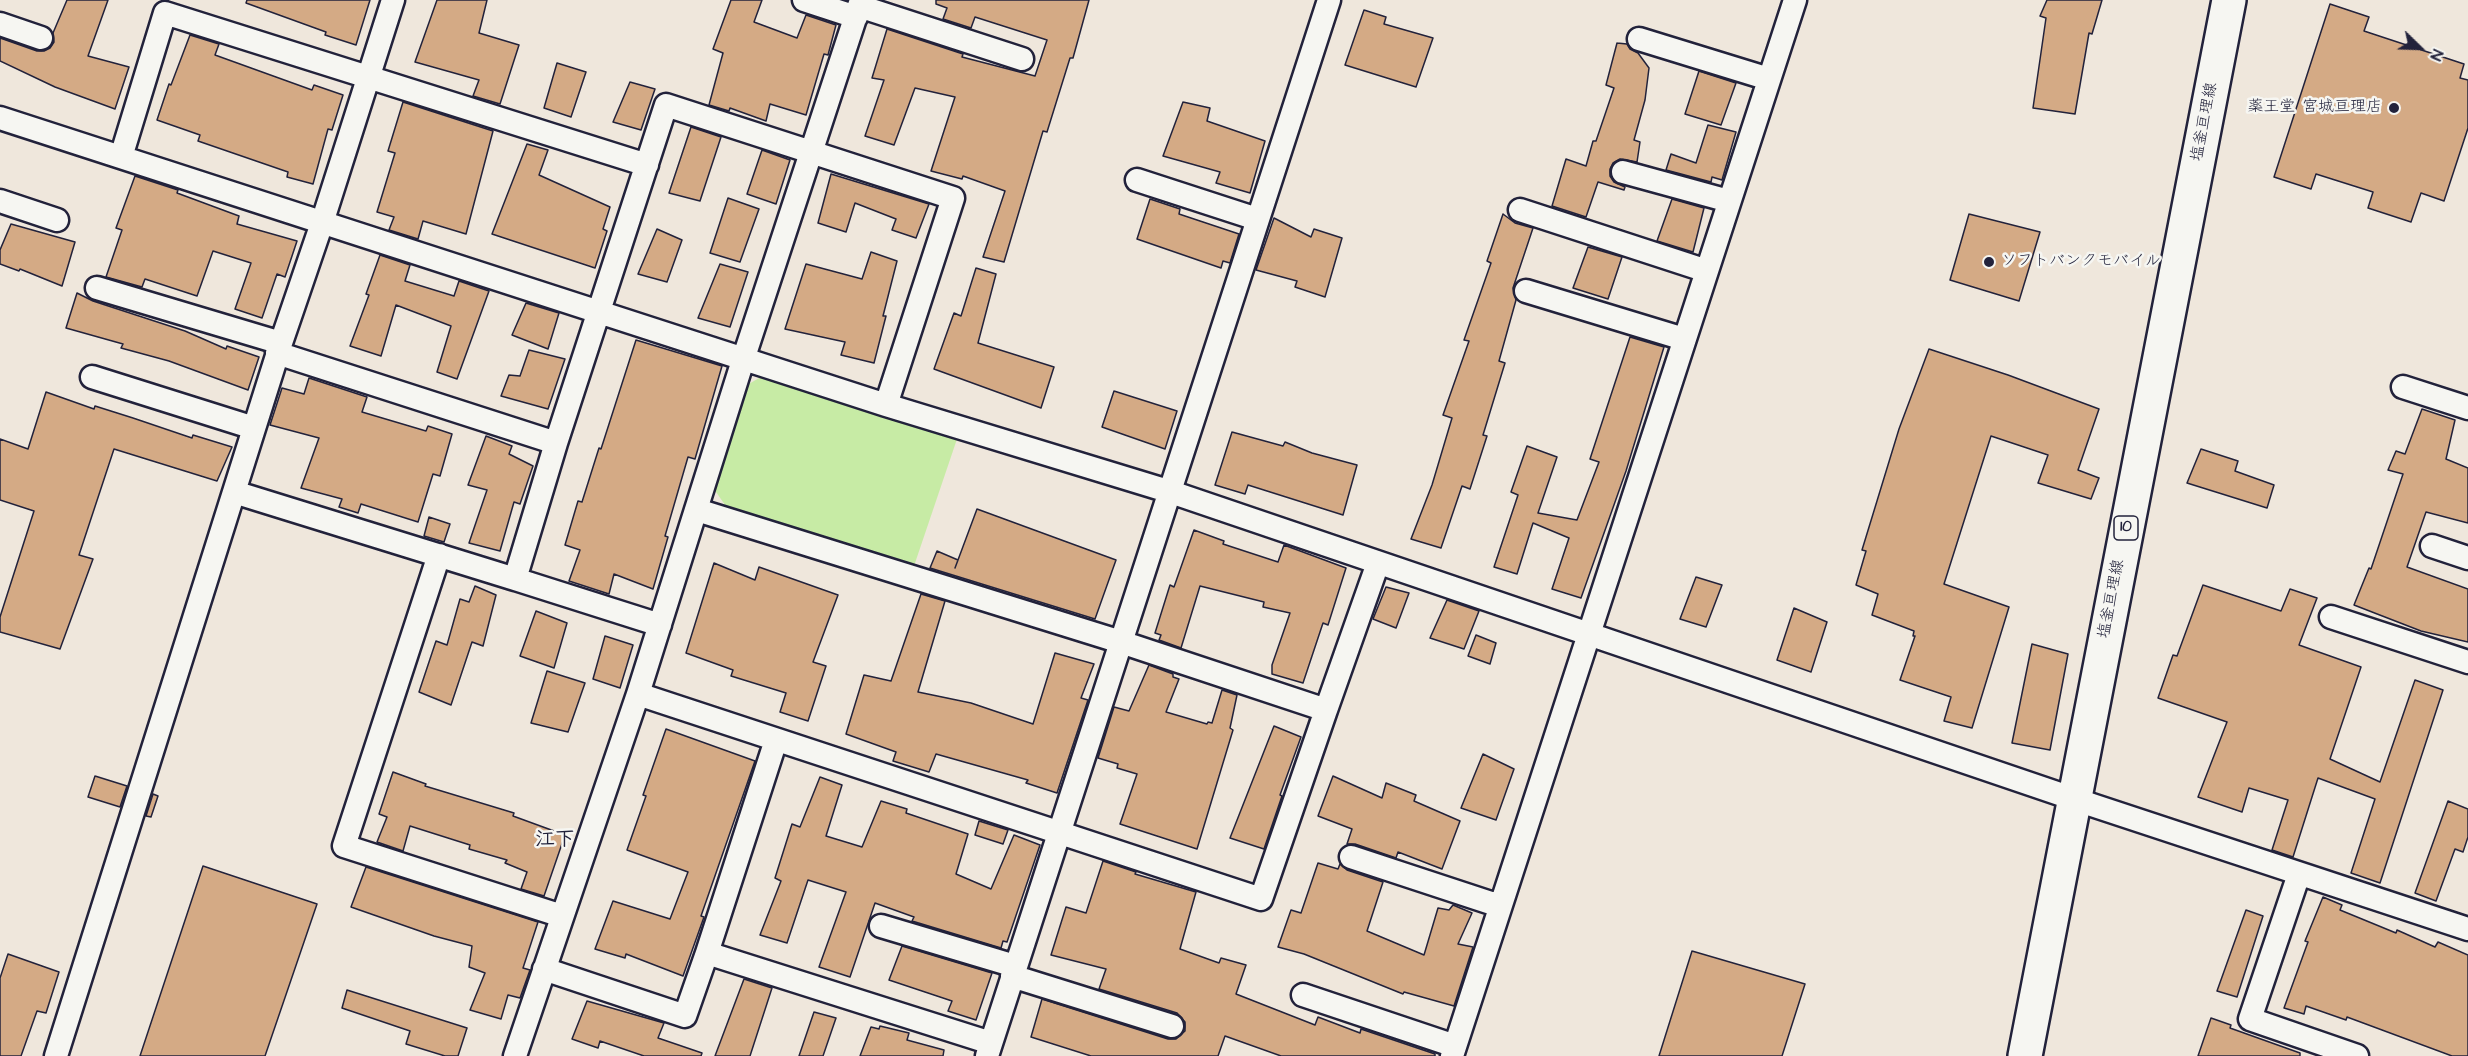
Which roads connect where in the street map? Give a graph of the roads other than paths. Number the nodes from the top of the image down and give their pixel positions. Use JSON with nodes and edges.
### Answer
{"nodes":[{"id":1,"x":393,"y":0,"type":"edge"},
{"id":2,"x":804,"y":0,"type":"edge"},
{"id":3,"x":1329,"y":0,"type":"edge"},
{"id":4,"x":1795,"y":0,"type":"edge"},
{"id":5,"x":2229,"y":0,"type":"edge"},
{"id":6,"x":859,"y":8,"type":"edge"},
{"id":7,"x":0,"y":24,"type":"edge"},
{"id":8,"x":40,"y":38,"type":"dead end"},
{"id":9,"x":1639,"y":39,"type":"dead end"},
{"id":10,"x":1022,"y":59,"type":"dead end"},
{"id":11,"x":369,"y":76,"type":"junction"},
{"id":12,"x":1769,"y":79,"type":"junction"},
{"id":13,"x":0,"y":118,"type":"edge"},
{"id":14,"x":812,"y":152,"type":"junction"},
{"id":15,"x":121,"y":157,"type":"junction"},
{"id":16,"x":647,"y":165,"type":"junction"},
{"id":17,"x":1623,"y":172,"type":"dead end"},
{"id":18,"x":1137,"y":180,"type":"dead end"},
{"id":19,"x":0,"y":201,"type":"edge"},
{"id":20,"x":1730,"y":201,"type":"junction"},
{"id":21,"x":1520,"y":210,"type":"dead end"},
{"id":22,"x":1257,"y":219,"type":"junction"},
{"id":23,"x":57,"y":220,"type":"dead end"},
{"id":24,"x":322,"y":223,"type":"junction"},
{"id":25,"x":1707,"y":271,"type":"junction"},
{"id":26,"x":97,"y":288,"type":"dead end"},
{"id":27,"x":1526,"y":291,"type":"dead end"},
{"id":28,"x":598,"y":311,"type":"junction"},
{"id":29,"x":1684,"y":339,"type":"junction"},
{"id":30,"x":279,"y":348,"type":"junction"},
{"id":31,"x":744,"y":357,"type":"junction"},
{"id":32,"x":92,"y":377,"type":"dead end"},
{"id":33,"x":2403,"y":387,"type":"dead end"},
{"id":34,"x":886,"y":405,"type":"junction"},
{"id":35,"x":2468,"y":408,"type":"edge"},
{"id":36,"x":254,"y":428,"type":"junction"},
{"id":37,"x":555,"y":443,"type":"junction"},
{"id":38,"x":1168,"y":491,"type":"junction"},
{"id":39,"x":234,"y":492,"type":"junction"},
{"id":40,"x":697,"y":510,"type":"junction"},
{"id":41,"x":2432,"y":546,"type":"dead end"},
{"id":42,"x":439,"y":555,"type":"junction"},
{"id":43,"x":2468,"y":558,"type":"edge"},
{"id":44,"x":1378,"y":562,"type":"junction"},
{"id":45,"x":515,"y":579,"type":"junction"},
{"id":46,"x":2331,"y":617,"type":"dead end"},
{"id":47,"x":660,"y":625,"type":"junction"},
{"id":48,"x":1588,"y":634,"type":"junction"},
{"id":49,"x":1121,"y":642,"type":"junction"},
{"id":50,"x":2468,"y":662,"type":"edge"},
{"id":51,"x":638,"y":694,"type":"junction"},
{"id":52,"x":1326,"y":710,"type":"junction"},
{"id":53,"x":776,"y":740,"type":"junction"},
{"id":54,"x":2073,"y":798,"type":"junction"},
{"id":55,"x":1060,"y":832,"type":"junction"},
{"id":56,"x":1351,"y":856,"type":"dead end"},
{"id":57,"x":2299,"y":874,"type":"junction"},
{"id":58,"x":1500,"y":906,"type":"junction"},
{"id":59,"x":562,"y":916,"type":"junction"},
{"id":60,"x":881,"y":927,"type":"dead end"},
{"id":61,"x":2468,"y":929,"type":"edge"},
{"id":62,"x":706,"y":952,"type":"junction"},
{"id":63,"x":544,"y":969,"type":"junction"},
{"id":64,"x":1014,"y":971,"type":"junction"},
{"id":65,"x":1303,"y":995,"type":"dead end"},
{"id":66,"x":1172,"y":1026,"type":"dead end"},
{"id":67,"x":989,"y":1049,"type":"edge"},
{"id":68,"x":1454,"y":1051,"type":"edge"},
{"id":69,"x":56,"y":1056,"type":"edge"},
{"id":70,"x":515,"y":1056,"type":"edge"},
{"id":71,"x":2025,"y":1056,"type":"edge"},
{"id":72,"x":2357,"y":1056,"type":"edge"}],
"edges":[{"from":1,"to":11,"type":"street"},
{"from":2,"to":6,"type":"street"},
{"from":3,"to":22,"type":"street"},
{"from":4,"to":12,"type":"street"},
{"from":5,"to":54,"type":"main road","name":"塩釜亘理線","number":"10"},
{"from":6,"to":10,"type":"street"},
{"from":6,"to":14,"type":"street"},
{"from":7,"to":8,"type":"street"},
{"from":9,"to":12,"type":"street"},
{"from":11,"to":15,"type":"street"},
{"from":11,"to":16,"type":"street"},
{"from":11,"to":24,"type":"street"},
{"from":12,"to":20,"type":"street"},
{"from":13,"to":15,"type":"street"},
{"from":14,"to":16,"type":"street"},
{"from":14,"to":31,"type":"street"},
{"from":14,"to":34,"type":"street"},
{"from":15,"to":24,"type":"street"},
{"from":16,"to":28,"type":"street"},
{"from":17,"to":20,"type":"street"},
{"from":18,"to":22,"type":"street"},
{"from":19,"to":23,"type":"street"},
{"from":20,"to":25,"type":"street"},
{"from":21,"to":25,"type":"street"},
{"from":22,"to":38,"type":"street"},
{"from":24,"to":28,"type":"street"},
{"from":24,"to":30,"type":"street"},
{"from":25,"to":29,"type":"street"},
{"from":26,"to":30,"type":"street"},
{"from":27,"to":29,"type":"street"},
{"from":28,"to":31,"type":"street"},
{"from":28,"to":37,"type":"street"},
{"from":29,"to":48,"type":"street"},
{"from":30,"to":36,"type":"street"},
{"from":30,"to":37,"type":"street"},
{"from":31,"to":34,"type":"street"},
{"from":31,"to":40,"type":"street"},
{"from":32,"to":36,"type":"street"},
{"from":33,"to":35,"type":"street"},
{"from":34,"to":38,"type":"street"},
{"from":36,"to":39,"type":"street"},
{"from":37,"to":45,"type":"street"},
{"from":38,"to":44,"type":"street"},
{"from":38,"to":49,"type":"street"},
{"from":39,"to":42,"type":"street"},
{"from":39,"to":69,"type":"street"},
{"from":40,"to":47,"type":"street"},
{"from":40,"to":49,"type":"street"},
{"from":41,"to":43,"type":"street"},
{"from":42,"to":45,"type":"street"},
{"from":42,"to":59,"type":"street"},
{"from":44,"to":48,"type":"street"},
{"from":44,"to":52,"type":"street"},
{"from":45,"to":47,"type":"street"},
{"from":46,"to":50,"type":"street"},
{"from":47,"to":51,"type":"street"},
{"from":48,"to":54,"type":"street"},
{"from":48,"to":58,"type":"street"},
{"from":49,"to":52,"type":"street"},
{"from":49,"to":55,"type":"street"},
{"from":51,"to":53,"type":"street"},
{"from":51,"to":59,"type":"street"},
{"from":52,"to":55,"type":"street"},
{"from":53,"to":55,"type":"street"},
{"from":53,"to":62,"type":"street"},
{"from":54,"to":57,"type":"street"},
{"from":54,"to":71,"type":"main road","name":"塩釜亘理線","number":"10"},
{"from":55,"to":64,"type":"street"},
{"from":56,"to":58,"type":"street"},
{"from":57,"to":61,"type":"street"},
{"from":57,"to":72,"type":"street"},
{"from":58,"to":68,"type":"street"},
{"from":59,"to":63,"type":"street"},
{"from":60,"to":64,"type":"street"},
{"from":62,"to":63,"type":"street"},
{"from":62,"to":67,"type":"street"},
{"from":63,"to":70,"type":"street"},
{"from":64,"to":66,"type":"street"},
{"from":64,"to":67,"type":"street"},
{"from":65,"to":68,"type":"street"}]}
